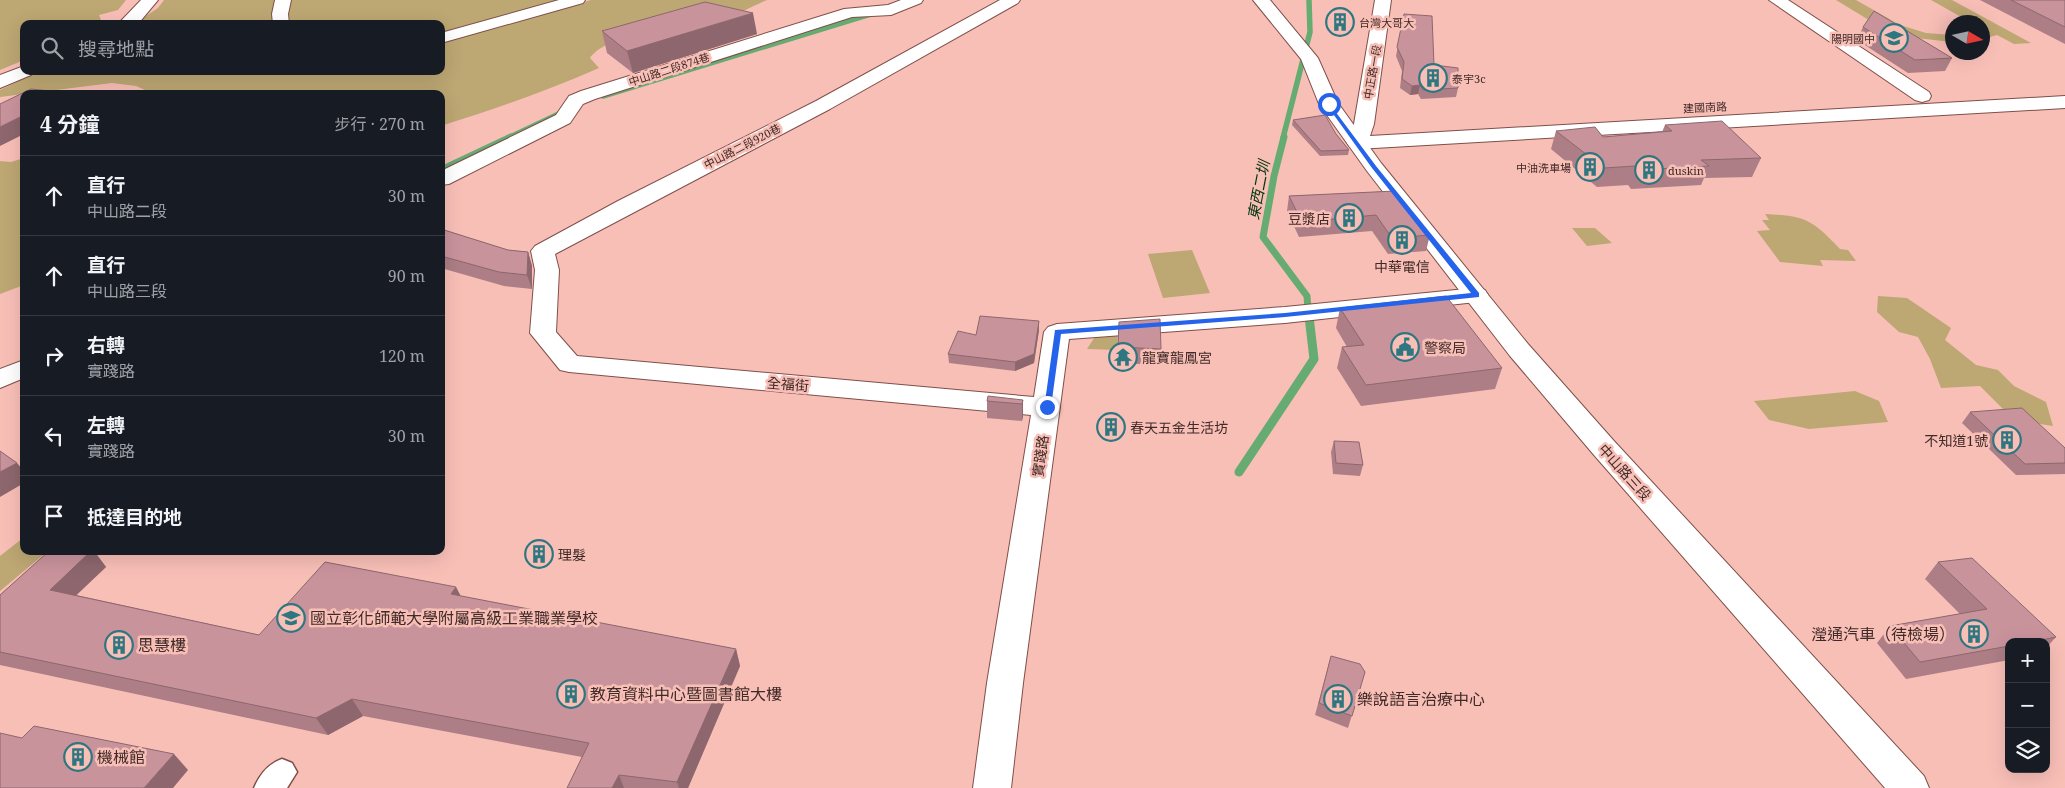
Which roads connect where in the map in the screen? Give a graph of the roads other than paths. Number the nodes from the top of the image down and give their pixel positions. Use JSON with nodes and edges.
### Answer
{"nodes":[{"id":1,"x":150,"y":0,"type":"edge"},
{"id":2,"x":283,"y":0,"type":"edge"},
{"id":3,"x":577,"y":0,"type":"edge"},
{"id":4,"x":915,"y":0,"type":"edge"},
{"id":5,"x":1012,"y":0,"type":"edge"},
{"id":6,"x":1261,"y":0,"type":"edge"},
{"id":7,"x":1383,"y":0,"type":"edge"},
{"id":8,"x":1777,"y":0,"type":"edge"},
{"id":9,"x":132,"y":20,"type":"edge"},
{"id":10,"x":281,"y":20,"type":"edge"},
{"id":11,"x":445,"y":37,"type":"edge"},
{"id":12,"x":20,"y":73,"type":"edge"},
{"id":13,"x":0,"y":82,"type":"edge"},
{"id":14,"x":2065,"y":89,"type":"edge"},
{"id":15,"x":1922,"y":96,"type":"junction"},
{"id":16,"x":2065,"y":102,"type":"edge"},
{"id":17,"x":1355,"y":131,"type":"junction"},
{"id":18,"x":445,"y":177,"type":"edge"},
{"id":19,"x":1476,"y":295,"type":"junction"},
{"id":20,"x":543,"y":333,"type":"joint"},
{"id":21,"x":20,"y":370,"type":"edge"},
{"id":22,"x":0,"y":379,"type":"edge"},
{"id":23,"x":1047,"y":407,"type":"junction"},
{"id":24,"x":992,"y":788,"type":"edge"},
{"id":25,"x":1910,"y":788,"type":"edge"}],
"edges":[{"from":1,"to":9,"type":"street"},
{"from":2,"to":10,"type":"street"},
{"from":3,"to":11,"type":"street"},
{"from":4,"to":18,"type":"street","name":"中山路二段874巷"},
{"from":5,"to":20,"type":"street","name":"中山路二段920巷"},
{"from":6,"to":17,"type":"street","name":"中山路三段"},
{"from":7,"to":17,"type":"street","name":"中正路一段"},
{"from":8,"to":15,"type":"street"},
{"from":12,"to":13,"type":"street"},
{"from":14,"to":15,"type":"street","name":"建國南路"},
{"from":15,"to":17,"type":"street","name":"建國南路"},
{"from":16,"to":17,"type":"street","name":"建國南路"},
{"from":17,"to":19,"type":"street","name":"中山路三段"},
{"from":19,"to":23,"type":"street","name":"實踐路"},
{"from":19,"to":25,"type":"street","name":"中山路三段"},
{"from":20,"to":23,"type":"street","name":"全福街"},
{"from":21,"to":22,"type":"street"},
{"from":23,"to":24,"type":"street","name":"實踐路"}]}
